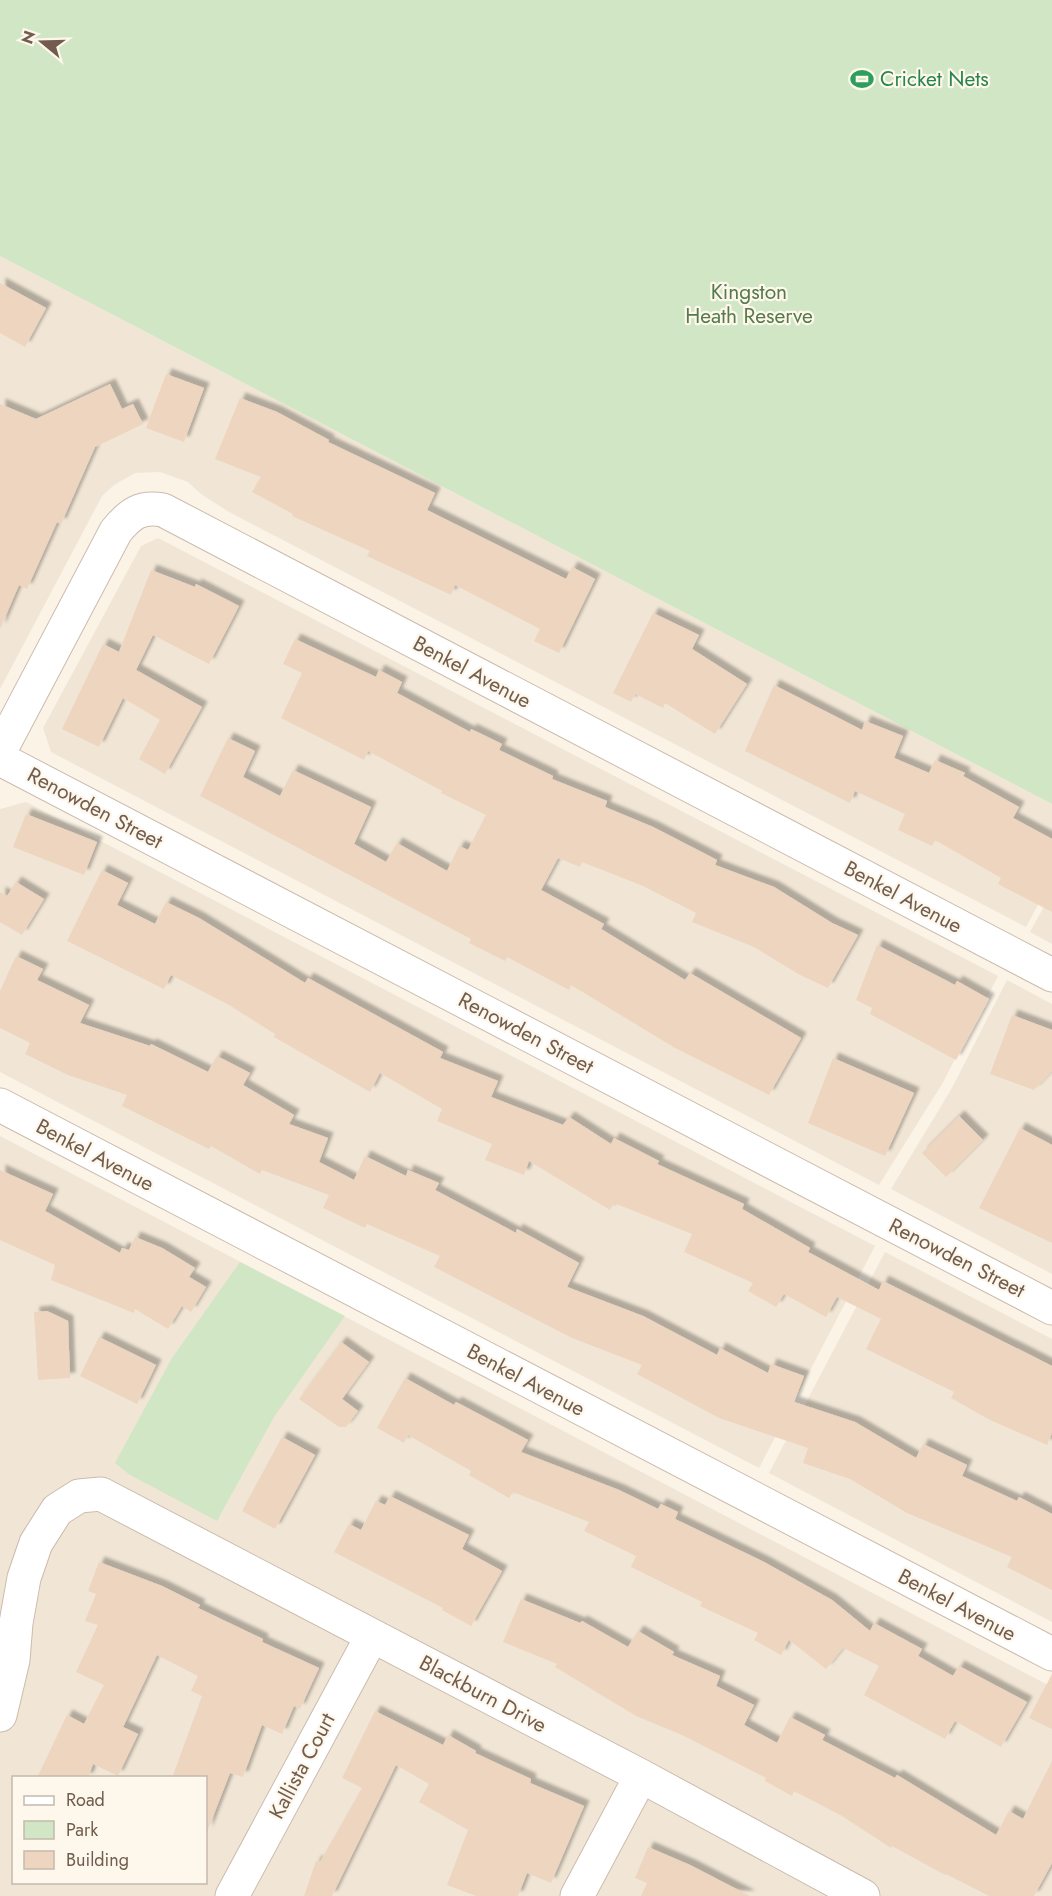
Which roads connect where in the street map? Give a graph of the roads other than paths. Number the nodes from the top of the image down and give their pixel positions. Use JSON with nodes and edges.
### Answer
{"nodes":[{"id":1,"x":0,"y":751,"type":"edge"},
{"id":2,"x":0,"y":759,"type":"edge"},
{"id":3,"x":1052,"y":975,"type":"edge"},
{"id":4,"x":0,"y":1105,"type":"edge"},
{"id":5,"x":1052,"y":1308,"type":"edge"},
{"id":6,"x":372,"y":1636,"type":"junction"},
{"id":7,"x":1052,"y":1654,"type":"edge"},
{"id":8,"x":0,"y":1715,"type":"edge"},
{"id":9,"x":641,"y":1776,"type":"junction"},
{"id":10,"x":232,"y":1896,"type":"edge"},
{"id":11,"x":577,"y":1896,"type":"edge"},
{"id":12,"x":863,"y":1896,"type":"edge"}],
"edges":[{"from":1,"to":3,"type":"street","name":"Benkel Avenue"},
{"from":2,"to":5,"type":"street","name":"Renowden Street"},
{"from":4,"to":7,"type":"street","name":"Benkel Avenue"},
{"from":6,"to":8,"type":"street","name":"Blackburn Drive"},
{"from":6,"to":9,"type":"street","name":"Blackburn Drive"},
{"from":6,"to":10,"type":"street","name":"Kallista Court"},
{"from":9,"to":11,"type":"street"},
{"from":9,"to":12,"type":"street","name":"Blackburn Drive"}]}
